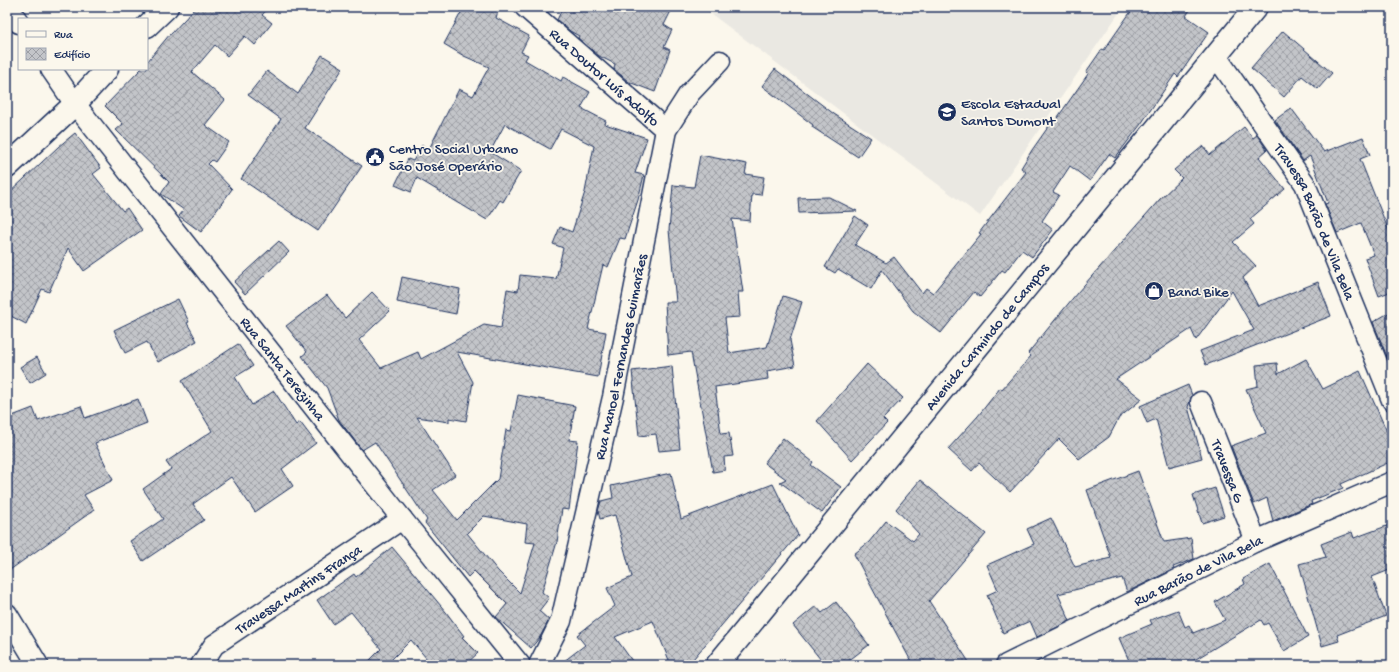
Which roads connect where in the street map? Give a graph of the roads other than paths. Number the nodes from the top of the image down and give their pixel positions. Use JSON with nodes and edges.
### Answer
{"nodes":[{"id":1,"x":8,"y":7,"type":"edge"},
{"id":2,"x":167,"y":7,"type":"edge"},
{"id":3,"x":526,"y":7,"type":"edge"},
{"id":4,"x":1256,"y":7,"type":"edge"},
{"id":5,"x":18,"y":22,"type":"edge"},
{"id":6,"x":148,"y":25,"type":"edge"},
{"id":7,"x":1216,"y":56,"type":"junction"},
{"id":8,"x":720,"y":61,"type":"dead end"},
{"id":9,"x":52,"y":70,"type":"edge"},
{"id":10,"x":106,"y":70,"type":"edge"},
{"id":11,"x":75,"y":104,"type":"junction"},
{"id":12,"x":666,"y":130,"type":"junction"},
{"id":13,"x":7,"y":167,"type":"edge"},
{"id":14,"x":1392,"y":400,"type":"edge"},
{"id":15,"x":1201,"y":402,"type":"dead end"},
{"id":16,"x":1392,"y":482,"type":"edge"},
{"id":17,"x":402,"y":519,"type":"junction"},
{"id":18,"x":1256,"y":541,"type":"junction"},
{"id":19,"x":7,"y":614,"type":"edge"},
{"id":20,"x":38,"y":665,"type":"edge"},
{"id":21,"x":201,"y":665,"type":"edge"},
{"id":22,"x":520,"y":665,"type":"edge"},
{"id":23,"x":539,"y":665,"type":"edge"},
{"id":24,"x":717,"y":665,"type":"edge"},
{"id":25,"x":1006,"y":665,"type":"edge"}],
"edges":[{"from":1,"to":5,"type":"street"},
{"from":2,"to":6,"type":"main road"},
{"from":3,"to":12,"type":"street","name":"Rua Doutor Luís Adolfo"},
{"from":4,"to":7,"type":"main road","name":"Avenida Carmindo de Campos"},
{"from":7,"to":14,"type":"street","name":"Travessa Barão de Vila Bela"},
{"from":7,"to":24,"type":"main road","name":"Avenida Carmindo de Campos"},
{"from":8,"to":12,"type":"street","name":"Rua Manoel Fernandes Guimarães"},
{"from":9,"to":11,"type":"street","name":"Rua Santa Terezinha"},
{"from":10,"to":11,"type":"main road"},
{"from":11,"to":13,"type":"main road"},
{"from":11,"to":17,"type":"street","name":"Rua Santa Terezinha"},
{"from":12,"to":23,"type":"street","name":"Rua Manoel Fernandes Guimarães"},
{"from":15,"to":18,"type":"street","name":"Travessa G"},
{"from":16,"to":18,"type":"street","name":"Rua Barão de Vila Bela"},
{"from":17,"to":21,"type":"street","name":"Travessa Martins França"},
{"from":17,"to":22,"type":"street","name":"Rua Santa Terezinha"},
{"from":18,"to":25,"type":"street","name":"Rua Barão de Vila Bela"},
{"from":19,"to":20,"type":"street"}]}
